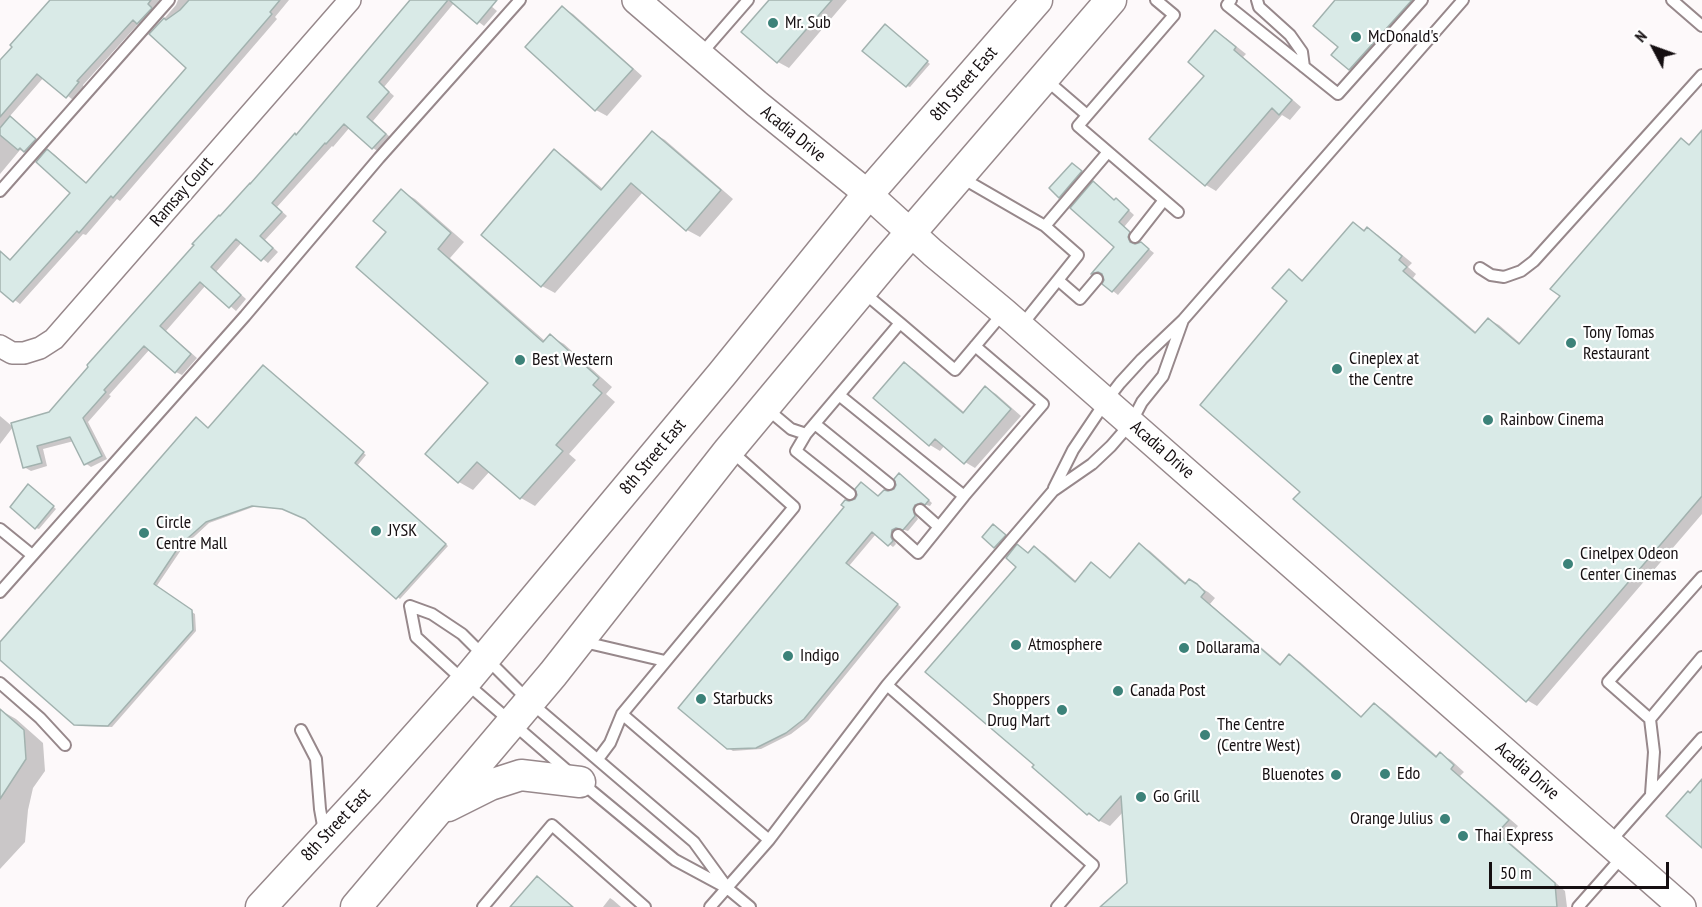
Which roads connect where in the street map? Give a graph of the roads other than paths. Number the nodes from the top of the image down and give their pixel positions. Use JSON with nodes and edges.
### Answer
{"nodes":[{"id":1,"x":169,"y":0,"type":"edge"},
{"id":2,"x":350,"y":0,"type":"edge"},
{"id":3,"x":520,"y":0,"type":"edge"},
{"id":4,"x":636,"y":0,"type":"edge"},
{"id":5,"x":748,"y":0,"type":"edge"},
{"id":6,"x":1037,"y":0,"type":"edge"},
{"id":7,"x":1111,"y":0,"type":"edge"},
{"id":8,"x":1156,"y":0,"type":"edge"},
{"id":9,"x":1231,"y":0,"type":"edge"},
{"id":10,"x":1257,"y":0,"type":"edge"},
{"id":11,"x":1422,"y":0,"type":"edge"},
{"id":12,"x":1463,"y":0,"type":"edge"},
{"id":13,"x":1672,"y":0,"type":"edge"},
{"id":14,"x":1702,"y":27,"type":"edge"},
{"id":15,"x":700,"y":55,"type":"junction"},
{"id":16,"x":1304,"y":67,"type":"junction"},
{"id":17,"x":1702,"y":75,"type":"edge"},
{"id":18,"x":1043,"y":78,"type":"junction"},
{"id":19,"x":1087,"y":115,"type":"junction"},
{"id":20,"x":1108,"y":152,"type":"junction"},
{"id":21,"x":960,"y":176,"type":"junction"},
{"id":22,"x":0,"y":191,"type":"edge"},
{"id":23,"x":868,"y":194,"type":"junction"},
{"id":24,"x":1164,"y":200,"type":"junction"},
{"id":25,"x":1178,"y":212,"type":"dead end"},
{"id":26,"x":1045,"y":226,"type":"junction"},
{"id":27,"x":912,"y":233,"type":"junction"},
{"id":28,"x":1135,"y":237,"type":"dead end"},
{"id":29,"x":1480,"y":268,"type":"dead end"},
{"id":30,"x":1097,"y":279,"type":"dead end"},
{"id":31,"x":1058,"y":280,"type":"junction"},
{"id":32,"x":862,"y":291,"type":"junction"},
{"id":33,"x":1012,"y":319,"type":"junction"},
{"id":34,"x":1183,"y":320,"type":"junction"},
{"id":35,"x":900,"y":323,"type":"junction"},
{"id":36,"x":0,"y":346,"type":"edge"},
{"id":37,"x":975,"y":346,"type":"junction"},
{"id":38,"x":839,"y":394,"type":"junction"},
{"id":39,"x":1106,"y":401,"type":"junction"},
{"id":40,"x":766,"y":408,"type":"junction"},
{"id":41,"x":1131,"y":423,"type":"junction"},
{"id":42,"x":815,"y":424,"type":"junction"},
{"id":43,"x":806,"y":435,"type":"junction"},
{"id":44,"x":729,"y":450,"type":"junction"},
{"id":45,"x":889,"y":484,"type":"dead end"},
{"id":46,"x":1053,"y":491,"type":"junction"},
{"id":47,"x":850,"y":494,"type":"dead end"},
{"id":48,"x":964,"y":496,"type":"junction"},
{"id":49,"x":920,"y":510,"type":"dead end"},
{"id":50,"x":939,"y":527,"type":"junction"},
{"id":51,"x":0,"y":529,"type":"edge"},
{"id":52,"x":898,"y":535,"type":"dead end"},
{"id":53,"x":32,"y":555,"type":"junction"},
{"id":54,"x":1702,"y":577,"type":"edge"},
{"id":55,"x":0,"y":592,"type":"edge"},
{"id":56,"x":580,"y":641,"type":"junction"},
{"id":57,"x":486,"y":657,"type":"junction"},
{"id":58,"x":1702,"y":657,"type":"edge"},
{"id":59,"x":665,"y":661,"type":"junction"},
{"id":60,"x":465,"y":682,"type":"junction"},
{"id":61,"x":0,"y":683,"type":"edge"},
{"id":62,"x":887,"y":685,"type":"junction"},
{"id":63,"x":521,"y":712,"type":"junction"},
{"id":64,"x":622,"y":714,"type":"junction"},
{"id":65,"x":1650,"y":719,"type":"junction"},
{"id":66,"x":302,"y":730,"type":"dead end"},
{"id":67,"x":1702,"y":738,"type":"edge"},
{"id":68,"x":65,"y":745,"type":"dead end"},
{"id":69,"x":589,"y":771,"type":"junction"},
{"id":70,"x":1651,"y":794,"type":"junction"},
{"id":71,"x":437,"y":812,"type":"junction"},
{"id":72,"x":325,"y":837,"type":"junction"},
{"id":73,"x":769,"y":840,"type":"junction"},
{"id":74,"x":1616,"y":849,"type":"junction"},
{"id":75,"x":728,"y":888,"type":"junction"},
{"id":76,"x":261,"y":907,"type":"edge"},
{"id":77,"x":356,"y":907,"type":"edge"},
{"id":78,"x":483,"y":907,"type":"edge"},
{"id":79,"x":645,"y":907,"type":"edge"},
{"id":80,"x":710,"y":907,"type":"edge"},
{"id":81,"x":750,"y":907,"type":"edge"},
{"id":82,"x":1057,"y":907,"type":"edge"},
{"id":83,"x":1578,"y":907,"type":"edge"},
{"id":84,"x":1682,"y":907,"type":"edge"}],
"edges":[{"from":1,"to":22,"type":"lane"},
{"from":2,"to":36,"type":"street","name":"Ramsay Court"},
{"from":3,"to":53,"type":"lane"},
{"from":4,"to":15,"type":"street","name":"Acadia Drive"},
{"from":5,"to":15,"type":"lane"},
{"from":6,"to":23,"type":"main road","name":"8th Street East"},
{"from":7,"to":18,"type":"main road"},
{"from":8,"to":19,"type":"lane"},
{"from":9,"to":16,"type":"lane"},
{"from":10,"to":16,"type":"lane"},
{"from":11,"to":16,"type":"lane"},
{"from":12,"to":34,"type":"lane"},
{"from":13,"to":14,"type":"lane"},
{"from":15,"to":23,"type":"street","name":"Acadia Drive"},
{"from":17,"to":29,"type":"lane"},
{"from":18,"to":19,"type":"lane"},
{"from":18,"to":21,"type":"main road"},
{"from":19,"to":20,"type":"lane"},
{"from":20,"to":24,"type":"lane"},
{"from":20,"to":26,"type":"lane"},
{"from":21,"to":26,"type":"lane"},
{"from":21,"to":27,"type":"main road"},
{"from":23,"to":27,"type":"street","name":"Acadia Drive"},
{"from":23,"to":57,"type":"main road","name":"8th Street East"},
{"from":24,"to":25,"type":"lane"},
{"from":24,"to":28,"type":"lane"},
{"from":26,"to":31,"type":"lane"},
{"from":27,"to":32,"type":"main road"},
{"from":27,"to":33,"type":"street","name":"Acadia Drive"},
{"from":30,"to":31,"type":"lane"},
{"from":31,"to":33,"type":"lane"},
{"from":32,"to":35,"type":"lane"},
{"from":32,"to":40,"type":"main road"},
{"from":33,"to":37,"type":"lane"},
{"from":33,"to":39,"type":"street","name":"Acadia Drive"},
{"from":34,"to":39,"type":"lane"},
{"from":34,"to":41,"type":"lane"},
{"from":35,"to":37,"type":"lane"},
{"from":35,"to":38,"type":"lane"},
{"from":37,"to":48,"type":"lane"},
{"from":38,"to":42,"type":"lane"},
{"from":38,"to":48,"type":"lane"},
{"from":39,"to":41,"type":"street","name":"Acadia Drive"},
{"from":39,"to":46,"type":"lane"},
{"from":40,"to":43,"type":"lane"},
{"from":40,"to":44,"type":"main road"},
{"from":41,"to":46,"type":"lane"},
{"from":41,"to":74,"type":"street","name":"Acadia Drive"},
{"from":42,"to":43,"type":"lane"},
{"from":42,"to":45,"type":"lane"},
{"from":43,"to":47,"type":"lane"},
{"from":44,"to":56,"type":"main road"},
{"from":44,"to":59,"type":"lane"},
{"from":46,"to":62,"type":"lane"},
{"from":48,"to":50,"type":"lane"},
{"from":49,"to":50,"type":"lane"},
{"from":50,"to":52,"type":"lane"},
{"from":51,"to":53,"type":"lane"},
{"from":53,"to":55,"type":"lane"},
{"from":54,"to":65,"type":"lane"},
{"from":56,"to":59,"type":"lane"},
{"from":56,"to":63,"type":"main road"},
{"from":57,"to":60,"type":"main road","name":"8th Street East"},
{"from":57,"to":60,"type":"lane"},
{"from":57,"to":63,"type":"lane"},
{"from":58,"to":65,"type":"lane"},
{"from":59,"to":64,"type":"lane"},
{"from":60,"to":63,"type":"lane"},
{"from":60,"to":72,"type":"main road","name":"8th Street East"},
{"from":61,"to":68,"type":"lane"},
{"from":62,"to":73,"type":"lane"},
{"from":62,"to":82,"type":"lane"},
{"from":63,"to":69,"type":"lane"},
{"from":63,"to":69,"type":"lane"},
{"from":63,"to":71,"type":"main road"},
{"from":64,"to":69,"type":"lane"},
{"from":64,"to":73,"type":"lane"},
{"from":65,"to":70,"type":"lane"},
{"from":66,"to":72,"type":"lane"},
{"from":67,"to":70,"type":"lane"},
{"from":69,"to":71,"type":"main road"},
{"from":69,"to":75,"type":"lane"},
{"from":69,"to":75,"type":"lane"},
{"from":70,"to":74,"type":"lane"},
{"from":71,"to":77,"type":"main road"},
{"from":72,"to":76,"type":"main road","name":"8th Street East"},
{"from":73,"to":75,"type":"lane"},
{"from":74,"to":83,"type":"lane"},
{"from":74,"to":84,"type":"street","name":"Acadia Drive"},
{"from":75,"to":80,"type":"lane"},
{"from":75,"to":81,"type":"lane"},
{"from":78,"to":79,"type":"lane"}]}
